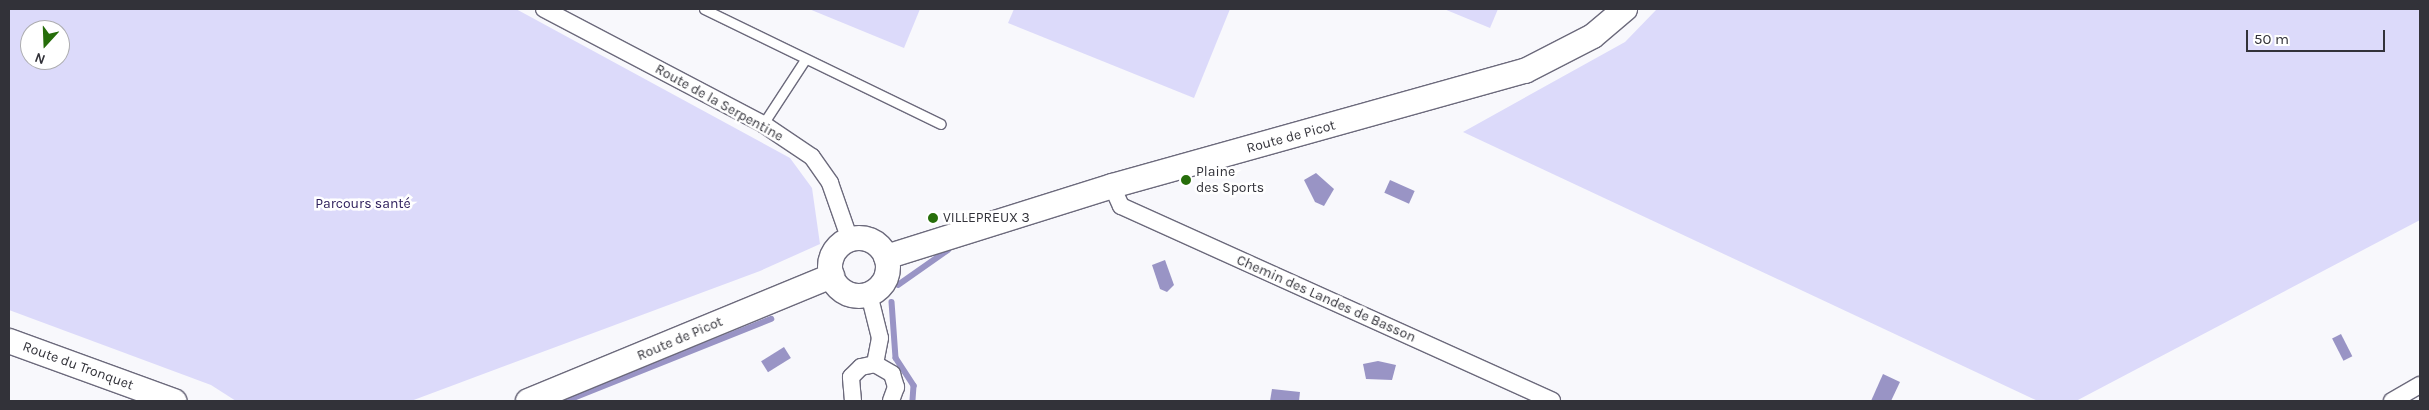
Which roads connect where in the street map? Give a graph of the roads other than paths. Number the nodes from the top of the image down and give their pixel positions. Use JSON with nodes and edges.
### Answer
{"nodes":[{"id":1,"x":544,"y":9,"type":"edge"},
{"id":2,"x":704,"y":9,"type":"edge"},
{"id":3,"x":1625,"y":9,"type":"edge"},
{"id":4,"x":804,"y":61,"type":"junction"},
{"id":5,"x":763,"y":124,"type":"junction"},
{"id":6,"x":941,"y":124,"type":"dead end"},
{"id":7,"x":1112,"y":186,"type":"junction"},
{"id":8,"x":850,"y":240,"type":"junction"},
{"id":9,"x":886,"y":257,"type":"junction"},
{"id":10,"x":832,"y":276,"type":"junction"},
{"id":11,"x":869,"y":294,"type":"junction"},
{"id":12,"x":9,"y":341,"type":"edge"},
{"id":13,"x":875,"y":364,"type":"junction"},
{"id":14,"x":2420,"y":385,"type":"edge"},
{"id":15,"x":174,"y":401,"type":"edge"},
{"id":16,"x":528,"y":401,"type":"edge"},
{"id":17,"x":852,"y":401,"type":"edge"},
{"id":18,"x":892,"y":401,"type":"edge"},
{"id":19,"x":1552,"y":401,"type":"edge"},
{"id":20,"x":2392,"y":401,"type":"edge"}],
"edges":[{"from":1,"to":5,"type":"street","name":"Route de la Serpentine"},
{"from":2,"to":4,"type":"lane"},
{"from":3,"to":7,"type":"main road","name":"Route de Picot"},
{"from":4,"to":5,"type":"lane"},
{"from":4,"to":6,"type":"lane"},
{"from":5,"to":8,"type":"street","name":"Route de la Serpentine"},
{"from":7,"to":9,"type":"main road","name":"Route de Picot"},
{"from":7,"to":19,"type":"street","name":"Chemin des Landes de Basson"},
{"from":8,"to":9,"type":"main road"},
{"from":8,"to":10,"type":"main road"},
{"from":9,"to":11,"type":"main road"},
{"from":10,"to":11,"type":"main road"},
{"from":10,"to":16,"type":"main road","name":"Route de Picot"},
{"from":11,"to":13,"type":"street"},
{"from":12,"to":15,"type":"main road","name":"Route du Tronquet"},
{"from":13,"to":17,"type":"street"},
{"from":13,"to":18,"type":"street"},
{"from":14,"to":20,"type":"street"}]}
